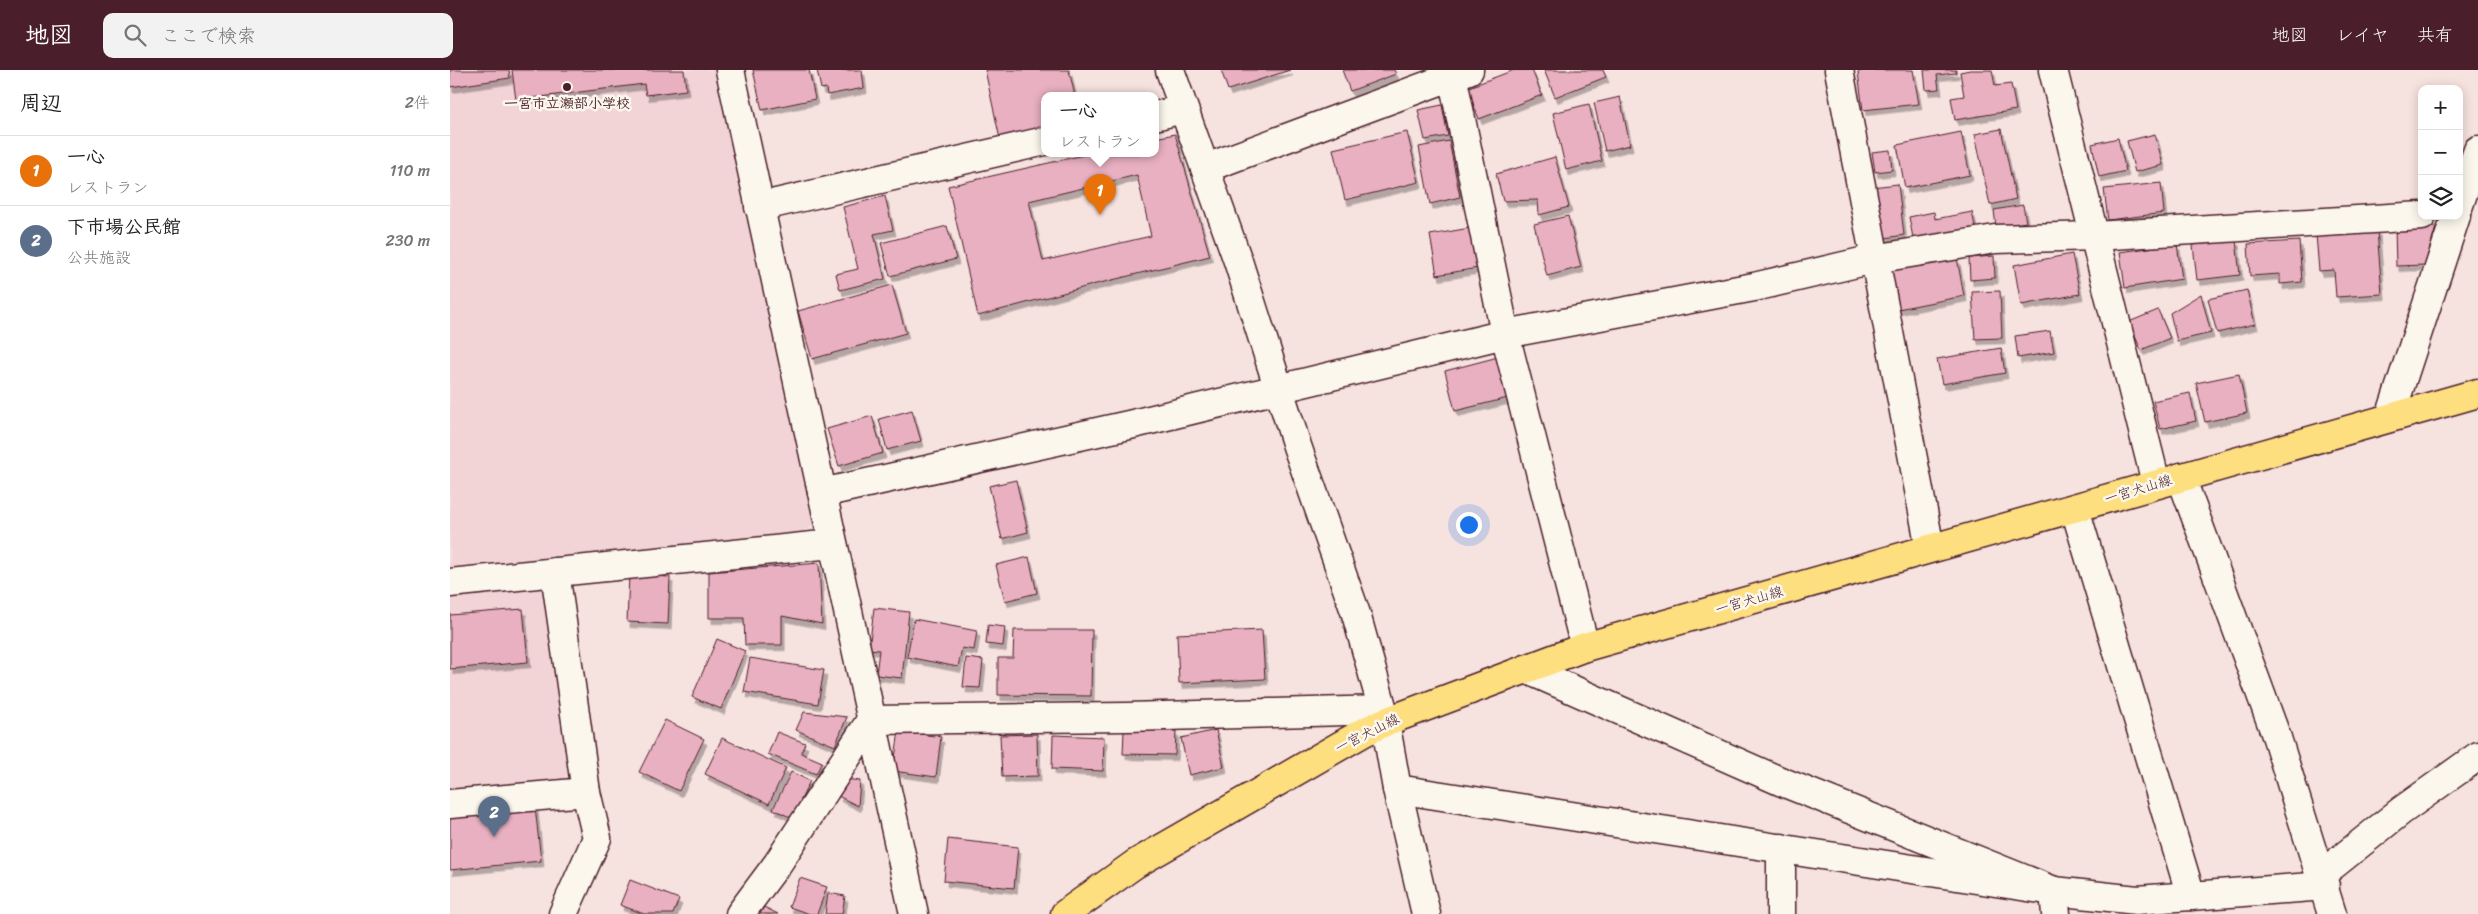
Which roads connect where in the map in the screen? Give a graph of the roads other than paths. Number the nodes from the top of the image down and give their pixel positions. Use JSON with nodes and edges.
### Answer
{"nodes":[{"id":1,"x":730,"y":70,"type":"edge"},
{"id":2,"x":1170,"y":70,"type":"edge"},
{"id":3,"x":1839,"y":70,"type":"edge"},
{"id":4,"x":2053,"y":70,"type":"edge"},
{"id":5,"x":1458,"y":72,"type":"edge"},
{"id":6,"x":1183,"y":110,"type":"junction"},
{"id":7,"x":1159,"y":115,"type":"edge"},
{"id":8,"x":1041,"y":142,"type":"edge"},
{"id":9,"x":2478,"y":150,"type":"edge"},
{"id":10,"x":1206,"y":168,"type":"junction"},
{"id":11,"x":2463,"y":193,"type":"edge"},
{"id":12,"x":759,"y":206,"type":"junction"},
{"id":13,"x":2463,"y":214,"type":"edge"},
{"id":14,"x":2418,"y":216,"type":"edge"},
{"id":15,"x":2478,"y":216,"type":"edge"},
{"id":16,"x":2455,"y":220,"type":"edge"},
{"id":17,"x":2095,"y":236,"type":"junction"},
{"id":18,"x":1874,"y":259,"type":"junction"},
{"id":19,"x":1506,"y":334,"type":"junction"},
{"id":20,"x":1280,"y":390,"type":"junction"},
{"id":21,"x":2478,"y":393,"type":"edge"},
{"id":22,"x":2390,"y":417,"type":"junction"},
{"id":23,"x":2169,"y":480,"type":"junction"},
{"id":24,"x":822,"y":493,"type":"junction"},
{"id":25,"x":2075,"y":509,"type":"junction"},
{"id":26,"x":832,"y":544,"type":"junction"},
{"id":27,"x":1930,"y":548,"type":"junction"},
{"id":28,"x":555,"y":572,"type":"junction"},
{"id":29,"x":450,"y":583,"type":"edge"},
{"id":30,"x":1585,"y":647,"type":"junction"},
{"id":31,"x":1526,"y":669,"type":"junction"},
{"id":32,"x":1384,"y":716,"type":"junction"},
{"id":33,"x":871,"y":720,"type":"junction"},
{"id":34,"x":2478,"y":756,"type":"edge"},
{"id":35,"x":1397,"y":789,"type":"junction"},
{"id":36,"x":586,"y":792,"type":"junction"},
{"id":37,"x":450,"y":804,"type":"edge"},
{"id":38,"x":1781,"y":848,"type":"junction"},
{"id":39,"x":2323,"y":880,"type":"junction"},
{"id":40,"x":2191,"y":896,"type":"junction"},
{"id":41,"x":2055,"y":902,"type":"edge"},
{"id":42,"x":563,"y":914,"type":"edge"},
{"id":43,"x":740,"y":914,"type":"edge"},
{"id":44,"x":914,"y":914,"type":"edge"},
{"id":45,"x":1064,"y":914,"type":"edge"},
{"id":46,"x":1426,"y":914,"type":"edge"},
{"id":47,"x":1781,"y":914,"type":"edge"},
{"id":48,"x":2332,"y":914,"type":"edge"}],
"edges":[{"from":1,"to":12,"type":"street"},
{"from":2,"to":6,"type":"street"},
{"from":3,"to":18,"type":"street"},
{"from":4,"to":17,"type":"street"},
{"from":5,"to":10,"type":"street"},
{"from":5,"to":19,"type":"street"},
{"from":6,"to":7,"type":"street"},
{"from":6,"to":10,"type":"street"},
{"from":8,"to":12,"type":"street"},
{"from":9,"to":11,"type":"street"},
{"from":10,"to":20,"type":"street"},
{"from":12,"to":24,"type":"street"},
{"from":13,"to":15,"type":"street"},
{"from":14,"to":17,"type":"street"},
{"from":16,"to":22,"type":"street"},
{"from":17,"to":18,"type":"street"},
{"from":17,"to":23,"type":"street"},
{"from":18,"to":19,"type":"street"},
{"from":18,"to":27,"type":"street"},
{"from":19,"to":20,"type":"street"},
{"from":19,"to":30,"type":"street"},
{"from":20,"to":24,"type":"street"},
{"from":20,"to":32,"type":"street"},
{"from":21,"to":22,"type":"main road","name":"一宮犬山線"},
{"from":22,"to":23,"type":"main road","name":"一宮犬山線"},
{"from":23,"to":25,"type":"main road","name":"一宮犬山線"},
{"from":23,"to":39,"type":"street"},
{"from":24,"to":26,"type":"street"},
{"from":25,"to":27,"type":"main road","name":"一宮犬山線"},
{"from":25,"to":40,"type":"street"},
{"from":26,"to":28,"type":"street"},
{"from":26,"to":33,"type":"street"},
{"from":27,"to":30,"type":"main road","name":"一宮犬山線"},
{"from":28,"to":29,"type":"street"},
{"from":28,"to":36,"type":"street"},
{"from":30,"to":31,"type":"main road","name":"一宮犬山線"},
{"from":31,"to":32,"type":"main road","name":"一宮犬山線"},
{"from":31,"to":41,"type":"street"},
{"from":32,"to":33,"type":"street"},
{"from":32,"to":35,"type":"street"},
{"from":32,"to":45,"type":"main road","name":"一宮犬山線"},
{"from":33,"to":43,"type":"street"},
{"from":33,"to":44,"type":"street"},
{"from":34,"to":39,"type":"street"},
{"from":35,"to":38,"type":"street"},
{"from":35,"to":46,"type":"street"},
{"from":36,"to":37,"type":"street"},
{"from":36,"to":42,"type":"street"},
{"from":38,"to":41,"type":"street"},
{"from":38,"to":47,"type":"street"},
{"from":39,"to":40,"type":"street"},
{"from":39,"to":48,"type":"street"},
{"from":40,"to":41,"type":"street"}]}
